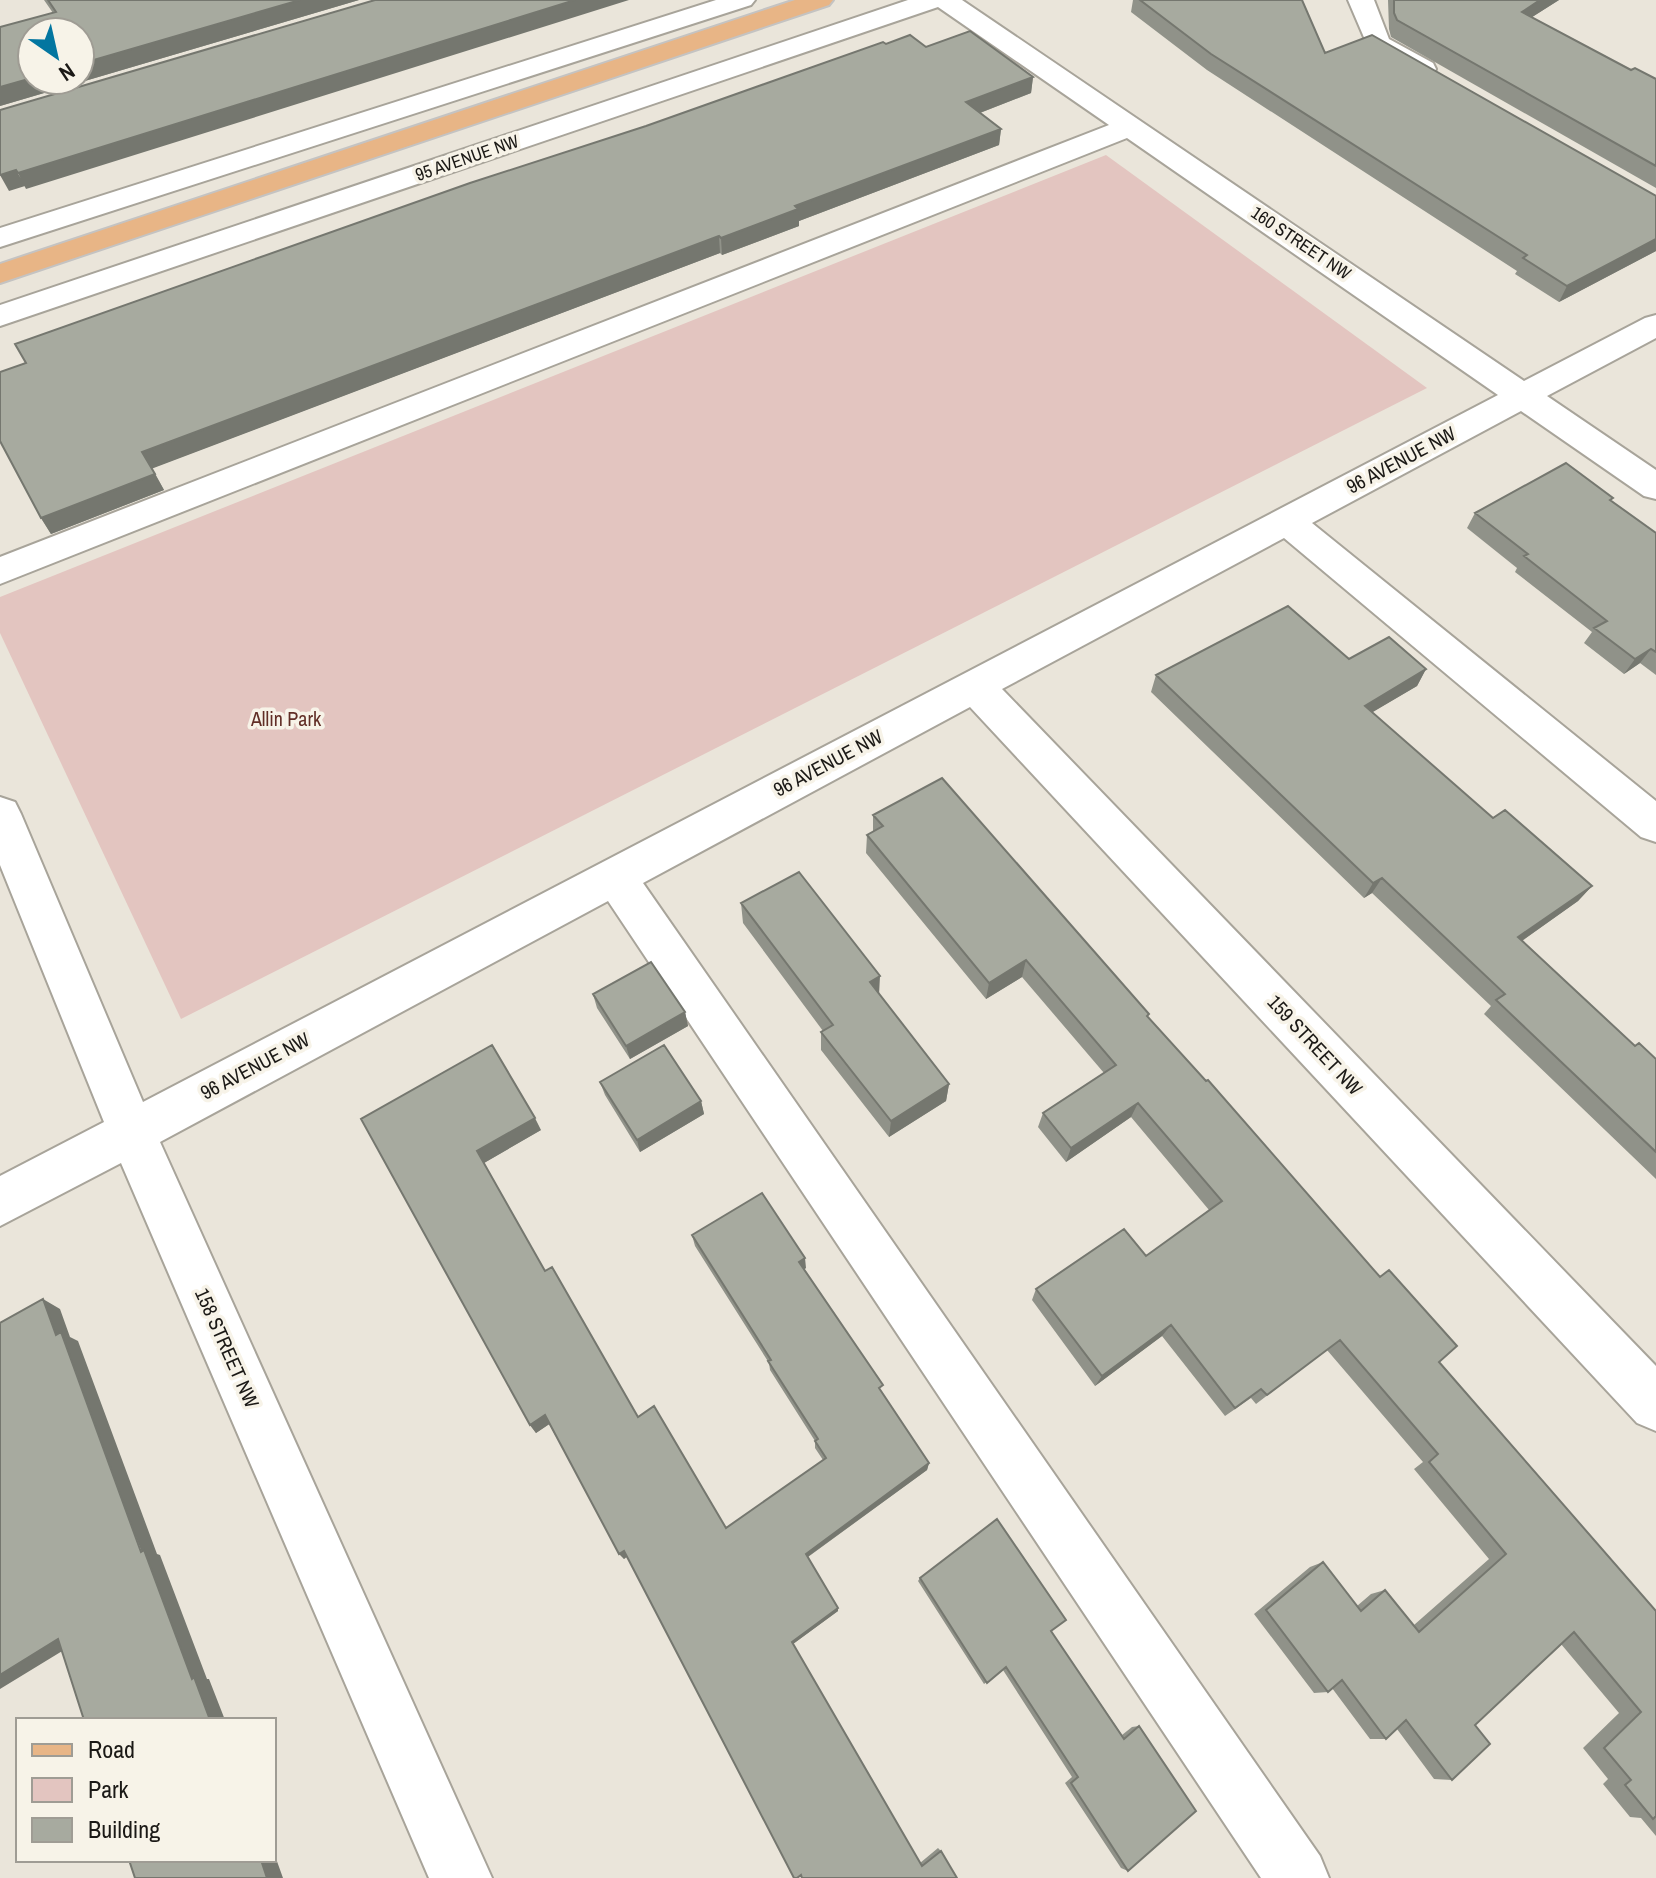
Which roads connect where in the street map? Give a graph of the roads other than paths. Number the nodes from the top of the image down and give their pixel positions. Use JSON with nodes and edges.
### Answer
{"nodes":[{"id":1,"x":742,"y":0,"type":"edge"},
{"id":2,"x":820,"y":0,"type":"edge"},
{"id":3,"x":933,"y":0,"type":"edge"},
{"id":4,"x":945,"y":0,"type":"edge"},
{"id":5,"x":1361,"y":0,"type":"edge"},
{"id":6,"x":1445,"y":81,"type":"edge"},
{"id":7,"x":1130,"y":127,"type":"junction"},
{"id":8,"x":0,"y":238,"type":"edge"},
{"id":9,"x":0,"y":274,"type":"edge"},
{"id":10,"x":0,"y":316,"type":"edge"},
{"id":11,"x":1656,"y":325,"type":"edge"},
{"id":12,"x":1523,"y":395,"type":"junction"},
{"id":13,"x":1656,"y":487,"type":"edge"},
{"id":14,"x":1285,"y":520,"type":"junction"},
{"id":15,"x":0,"y":571,"type":"edge"},
{"id":16,"x":974,"y":685,"type":"junction"},
{"id":17,"x":0,"y":814,"type":"edge"},
{"id":18,"x":1656,"y":825,"type":"edge"},
{"id":19,"x":615,"y":877,"type":"junction"},
{"id":20,"x":131,"y":1131,"type":"junction"},
{"id":21,"x":0,"y":1202,"type":"edge"},
{"id":22,"x":1656,"y":1404,"type":"edge"},
{"id":23,"x":461,"y":1878,"type":"edge"},
{"id":24,"x":1298,"y":1878,"type":"edge"}],
"edges":[{"from":1,"to":8,"type":"street"},
{"from":2,"to":9,"type":"main road","name":"95 AVENUE NW"},
{"from":3,"to":10,"type":"street","name":"95 AVENUE NW"},
{"from":4,"to":7,"type":"street","name":"160 STREET NW"},
{"from":5,"to":6,"type":"street"},
{"from":7,"to":12,"type":"street","name":"160 STREET NW"},
{"from":7,"to":15,"type":"street"},
{"from":11,"to":12,"type":"street","name":"96 AVENUE NW"},
{"from":12,"to":13,"type":"street","name":"160 STREET NW"},
{"from":12,"to":14,"type":"street","name":"96 AVENUE NW"},
{"from":14,"to":16,"type":"street","name":"96 AVENUE NW"},
{"from":14,"to":18,"type":"street"},
{"from":16,"to":19,"type":"street","name":"96 AVENUE NW"},
{"from":16,"to":22,"type":"street","name":"159 STREET NW"},
{"from":17,"to":20,"type":"street","name":"158 STREET NW"},
{"from":19,"to":20,"type":"street","name":"96 AVENUE NW"},
{"from":19,"to":24,"type":"street"},
{"from":20,"to":21,"type":"street","name":"96 AVENUE NW"},
{"from":20,"to":23,"type":"street","name":"158 STREET NW"}]}
